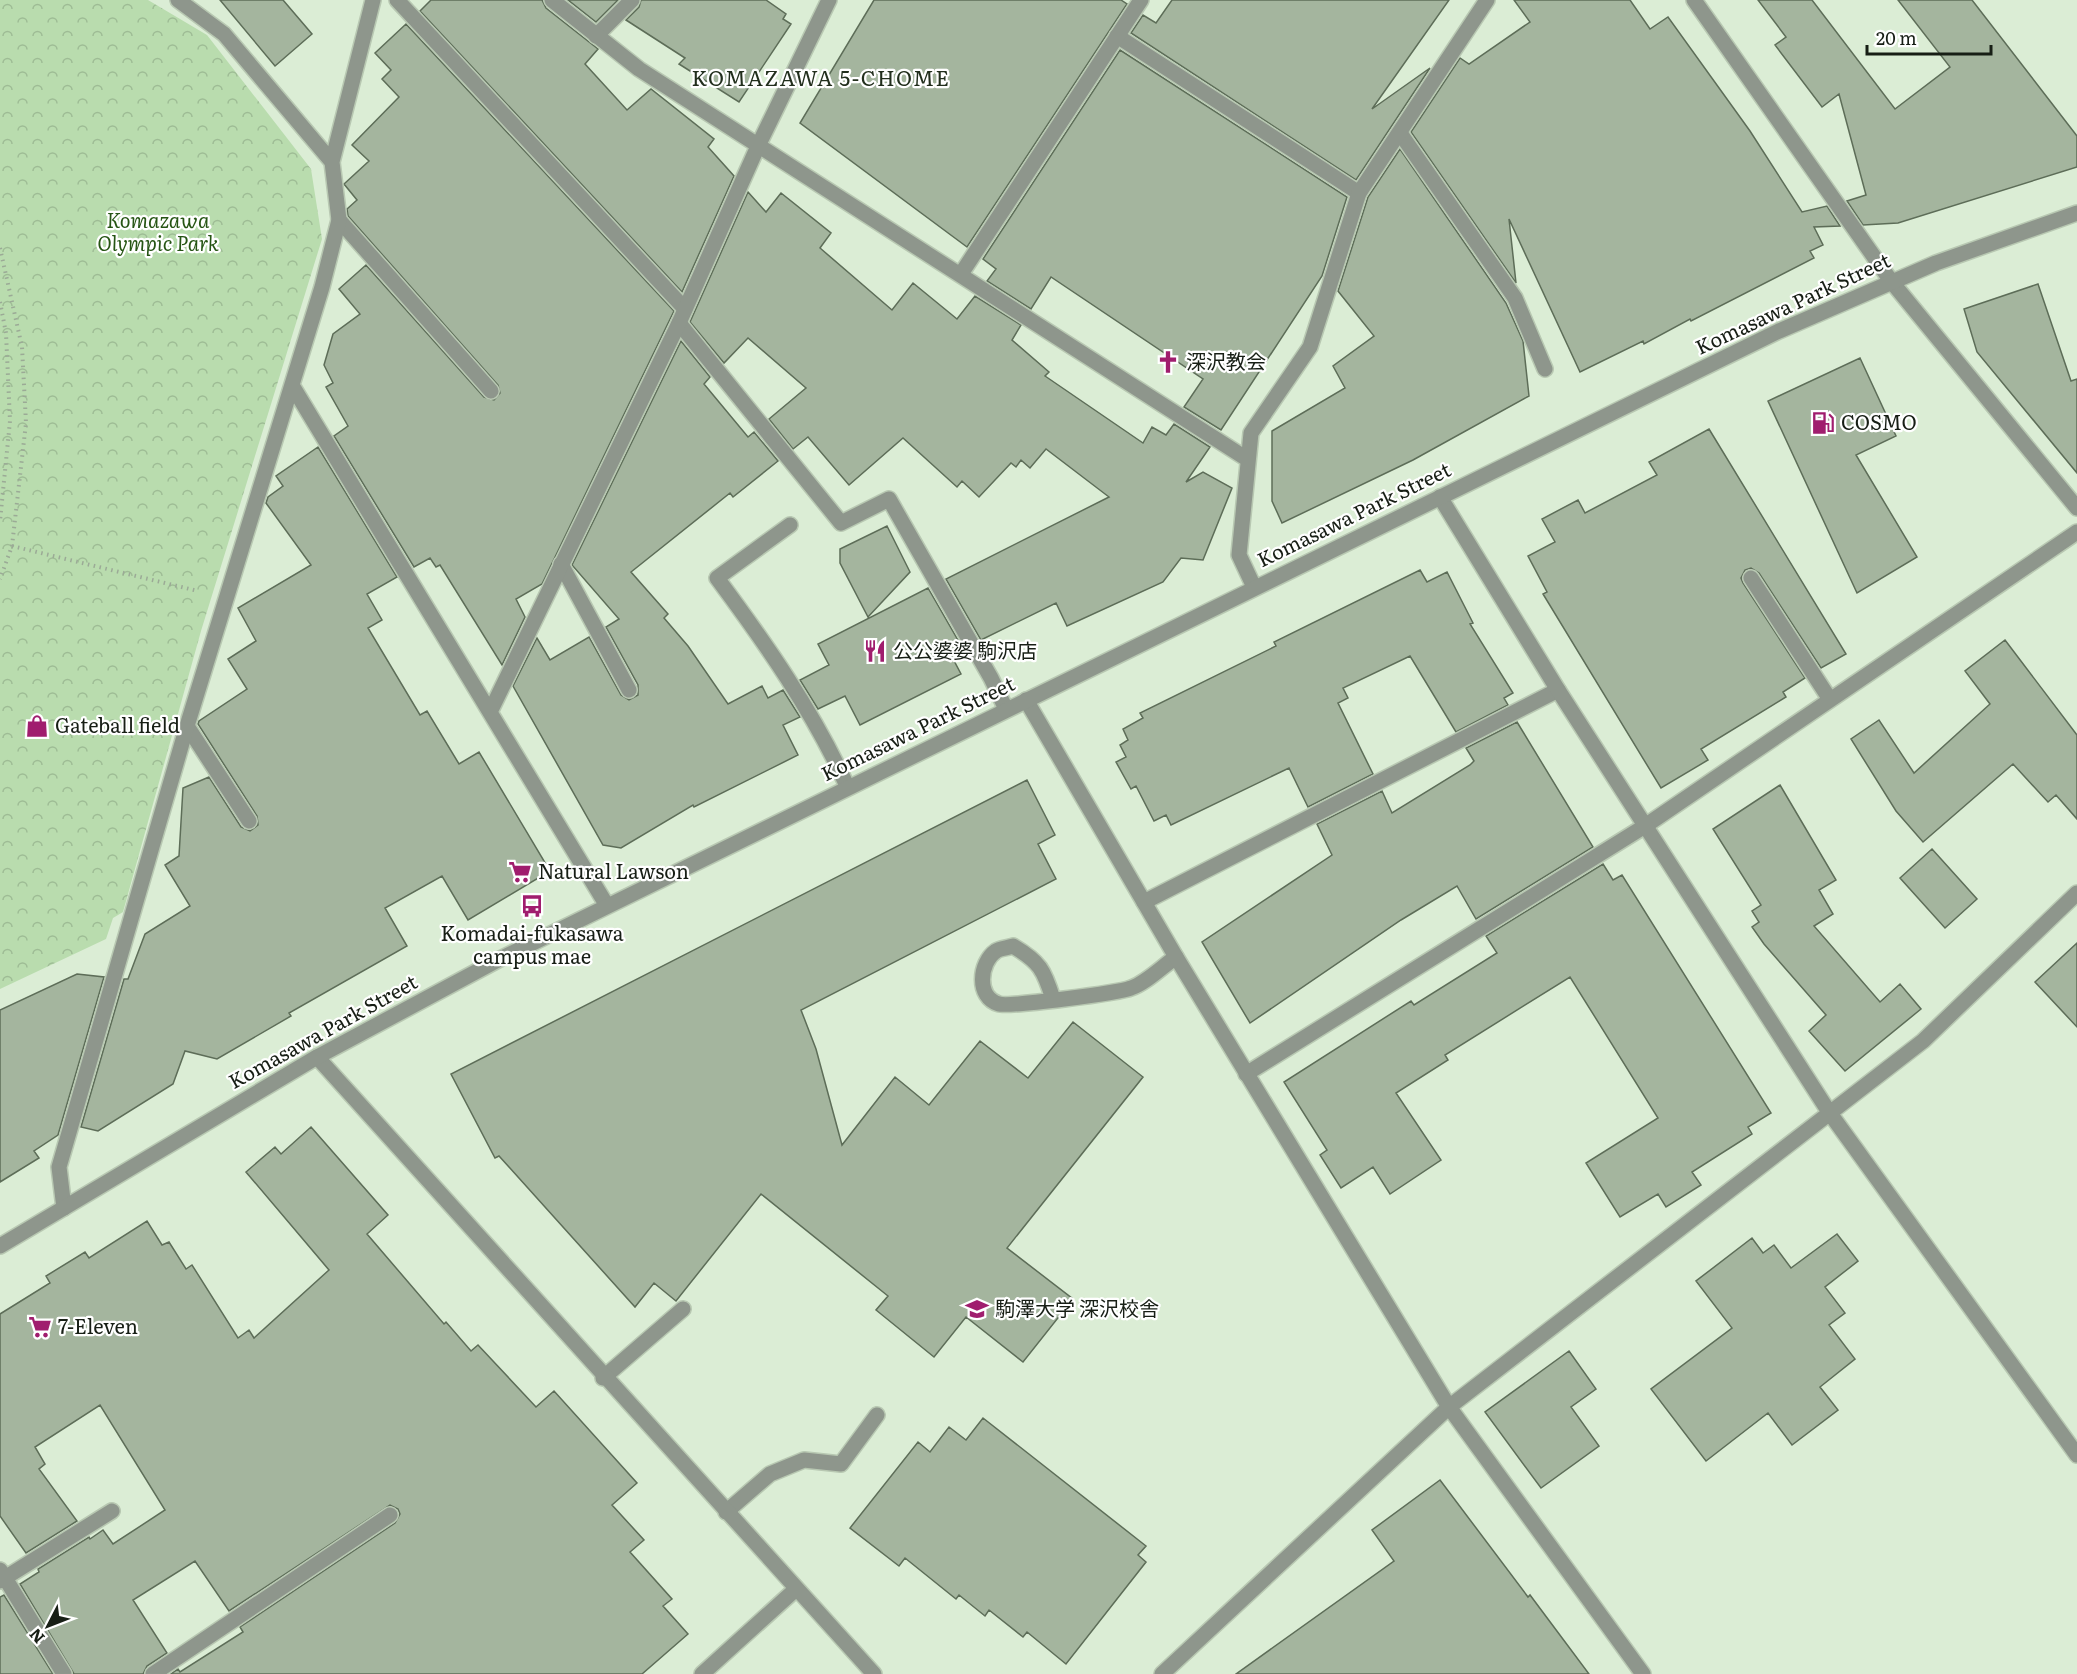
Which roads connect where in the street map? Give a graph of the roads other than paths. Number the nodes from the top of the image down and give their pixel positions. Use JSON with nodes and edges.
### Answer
{"nodes":[{"id":1,"x":178,"y":0,"type":"edge"},
{"id":2,"x":373,"y":0,"type":"edge"},
{"id":3,"x":398,"y":0,"type":"edge"},
{"id":4,"x":552,"y":0,"type":"edge"},
{"id":5,"x":632,"y":0,"type":"edge"},
{"id":6,"x":829,"y":0,"type":"edge"},
{"id":7,"x":1141,"y":0,"type":"edge"},
{"id":8,"x":1487,"y":0,"type":"edge"},
{"id":9,"x":1694,"y":0,"type":"edge"},
{"id":10,"x":596,"y":36,"type":"junction"},
{"id":11,"x":1117,"y":36,"type":"junction"},
{"id":12,"x":1400,"y":132,"type":"junction"},
{"id":13,"x":758,"y":146,"type":"junction"},
{"id":14,"x":332,"y":162,"type":"junction"},
{"id":15,"x":1359,"y":193,"type":"junction"},
{"id":16,"x":2077,"y":213,"type":"edge"},
{"id":17,"x":339,"y":220,"type":"junction"},
{"id":18,"x":961,"y":274,"type":"junction"},
{"id":19,"x":1891,"y":282,"type":"junction"},
{"id":20,"x":682,"y":316,"type":"junction"},
{"id":21,"x":1545,"y":369,"type":"dead end"},
{"id":22,"x":293,"y":387,"type":"junction"},
{"id":23,"x":491,"y":391,"type":"dead end"},
{"id":24,"x":1246,"y":459,"type":"junction"},
{"id":25,"x":1440,"y":497,"type":"junction"},
{"id":26,"x":2077,"y":508,"type":"edge"},
{"id":27,"x":790,"y":525,"type":"dead end"},
{"id":28,"x":2077,"y":532,"type":"edge"},
{"id":29,"x":561,"y":564,"type":"junction"},
{"id":30,"x":1750,"y":578,"type":"dead end"},
{"id":31,"x":1254,"y":587,"type":"junction"},
{"id":32,"x":629,"y":690,"type":"dead end"},
{"id":33,"x":1558,"y":690,"type":"junction"},
{"id":34,"x":1829,"y":698,"type":"junction"},
{"id":35,"x":1026,"y":700,"type":"junction"},
{"id":36,"x":1006,"y":709,"type":"junction"},
{"id":37,"x":491,"y":710,"type":"junction"},
{"id":38,"x":187,"y":726,"type":"junction"},
{"id":39,"x":848,"y":786,"type":"junction"},
{"id":40,"x":249,"y":820,"type":"dead end"},
{"id":41,"x":1645,"y":826,"type":"junction"},
{"id":42,"x":2077,"y":893,"type":"edge"},
{"id":43,"x":1144,"y":902,"type":"junction"},
{"id":44,"x":606,"y":904,"type":"junction"},
{"id":45,"x":1176,"y":957,"type":"junction"},
{"id":46,"x":1053,"y":999,"type":"junction"},
{"id":47,"x":317,"y":1057,"type":"junction"},
{"id":48,"x":1246,"y":1074,"type":"junction"},
{"id":49,"x":1829,"y":1112,"type":"junction"},
{"id":50,"x":64,"y":1208,"type":"junction"},
{"id":51,"x":0,"y":1246,"type":"edge"},
{"id":52,"x":683,"y":1309,"type":"dead end"},
{"id":53,"x":603,"y":1378,"type":"junction"},
{"id":54,"x":1449,"y":1407,"type":"junction"},
{"id":55,"x":877,"y":1415,"type":"dead end"},
{"id":56,"x":2077,"y":1455,"type":"edge"},
{"id":57,"x":112,"y":1512,"type":"dead end"},
{"id":58,"x":726,"y":1512,"type":"junction"},
{"id":59,"x":390,"y":1515,"type":"dead end"},
{"id":60,"x":2,"y":1576,"type":"edge"},
{"id":61,"x":796,"y":1589,"type":"junction"},
{"id":62,"x":64,"y":1674,"type":"edge"},
{"id":63,"x":153,"y":1674,"type":"edge"},
{"id":64,"x":702,"y":1674,"type":"edge"},
{"id":65,"x":874,"y":1674,"type":"edge"},
{"id":66,"x":1162,"y":1674,"type":"edge"},
{"id":67,"x":1643,"y":1674,"type":"edge"}],
"edges":[{"from":1,"to":14,"type":"street"},
{"from":2,"to":14,"type":"street"},
{"from":3,"to":20,"type":"street"},
{"from":4,"to":10,"type":"street"},
{"from":5,"to":10,"type":"street"},
{"from":6,"to":13,"type":"street"},
{"from":7,"to":11,"type":"street"},
{"from":8,"to":12,"type":"street"},
{"from":9,"to":19,"type":"street"},
{"from":10,"to":13,"type":"street"},
{"from":11,"to":15,"type":"street"},
{"from":11,"to":18,"type":"street"},
{"from":12,"to":15,"type":"street"},
{"from":12,"to":21,"type":"street"},
{"from":13,"to":18,"type":"street"},
{"from":13,"to":20,"type":"street"},
{"from":14,"to":17,"type":"street"},
{"from":15,"to":24,"type":"street"},
{"from":16,"to":19,"type":"street","name":"Komasawa Park Street"},
{"from":17,"to":22,"type":"street"},
{"from":17,"to":23,"type":"street"},
{"from":18,"to":24,"type":"street"},
{"from":19,"to":25,"type":"street","name":"Komasawa Park Street"},
{"from":19,"to":26,"type":"street"},
{"from":20,"to":29,"type":"street"},
{"from":20,"to":36,"type":"street"},
{"from":22,"to":37,"type":"street"},
{"from":22,"to":38,"type":"street"},
{"from":24,"to":31,"type":"street"},
{"from":25,"to":31,"type":"street","name":"Komasawa Park Street"},
{"from":25,"to":33,"type":"street"},
{"from":27,"to":39,"type":"street"},
{"from":28,"to":34,"type":"street"},
{"from":29,"to":32,"type":"street"},
{"from":29,"to":37,"type":"street"},
{"from":30,"to":34,"type":"street"},
{"from":31,"to":35,"type":"street","name":"Komasawa Park Street"},
{"from":33,"to":41,"type":"street"},
{"from":33,"to":43,"type":"street"},
{"from":34,"to":41,"type":"street"},
{"from":35,"to":36,"type":"street","name":"Komasawa Park Street"},
{"from":35,"to":43,"type":"street"},
{"from":36,"to":39,"type":"street","name":"Komasawa Park Street"},
{"from":37,"to":44,"type":"street"},
{"from":38,"to":40,"type":"street"},
{"from":38,"to":50,"type":"street"},
{"from":39,"to":44,"type":"street","name":"Komasawa Park Street"},
{"from":41,"to":48,"type":"street"},
{"from":41,"to":49,"type":"street"},
{"from":42,"to":49,"type":"street"},
{"from":43,"to":45,"type":"street"},
{"from":44,"to":47,"type":"street","name":"Komasawa Park Street"},
{"from":45,"to":46,"type":"street"},
{"from":45,"to":48,"type":"street"},
{"from":46,"to":46,"type":"street"},
{"from":47,"to":50,"type":"street","name":"Komasawa Park Street"},
{"from":47,"to":53,"type":"street"},
{"from":48,"to":54,"type":"street"},
{"from":49,"to":54,"type":"street"},
{"from":49,"to":56,"type":"street"},
{"from":50,"to":51,"type":"street","name":"Komasawa Park Street"},
{"from":52,"to":53,"type":"street"},
{"from":53,"to":58,"type":"street"},
{"from":54,"to":66,"type":"street"},
{"from":54,"to":67,"type":"street"},
{"from":55,"to":58,"type":"street"},
{"from":57,"to":60,"type":"street"},
{"from":58,"to":61,"type":"street"},
{"from":59,"to":63,"type":"street"},
{"from":60,"to":62,"type":"street"},
{"from":61,"to":64,"type":"street"},
{"from":61,"to":65,"type":"street"}]}
